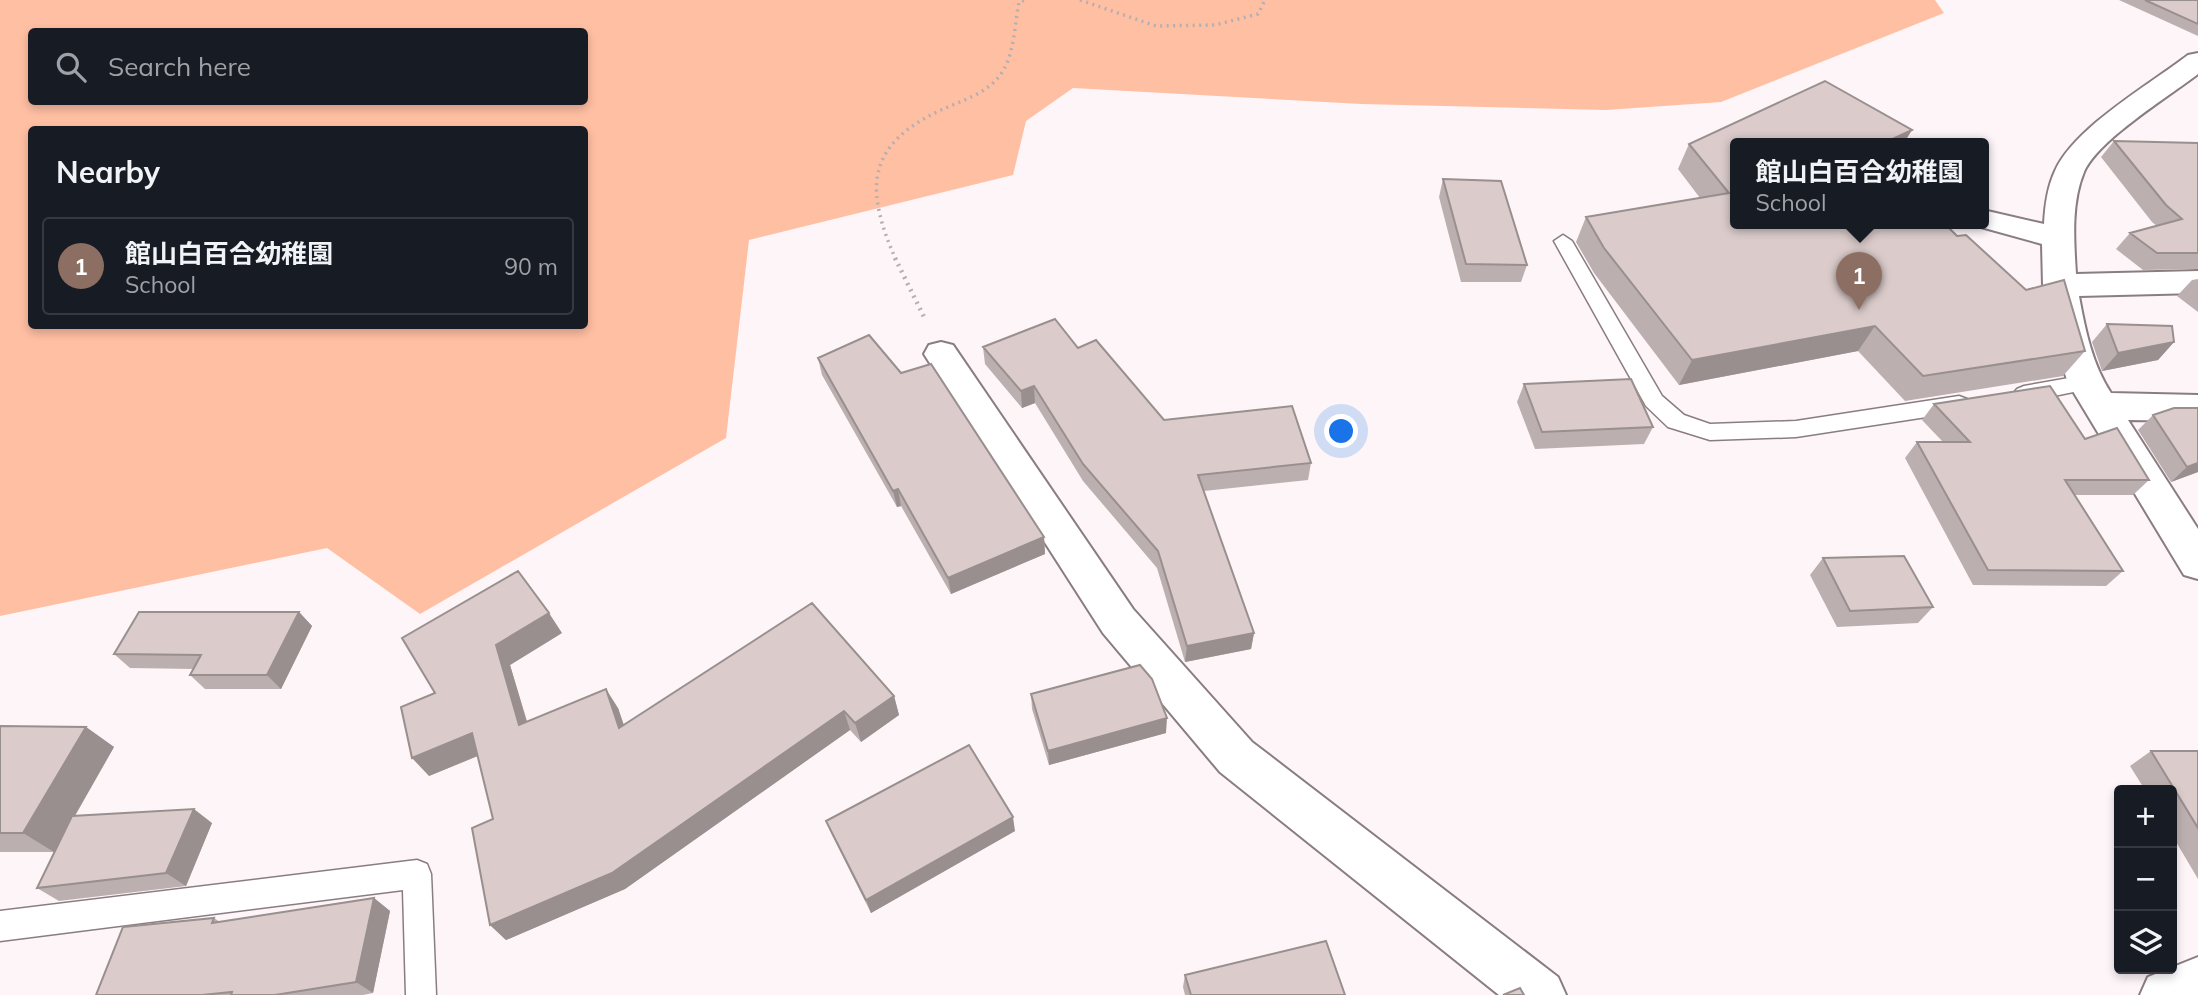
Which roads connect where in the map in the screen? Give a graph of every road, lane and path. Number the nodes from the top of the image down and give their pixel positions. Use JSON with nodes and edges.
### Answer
{"nodes":[{"id":1,"x":1025,"y":0,"type":"edge"},
{"id":2,"x":1080,"y":0,"type":"edge"},
{"id":3,"x":1265,"y":0,"type":"edge"},
{"id":4,"x":2198,"y":61,"type":"edge"},
{"id":5,"x":1989,"y":221,"type":"edge"},
{"id":6,"x":2058,"y":237,"type":"junction"},
{"id":7,"x":1563,"y":240,"type":"dead end"},
{"id":8,"x":2198,"y":282,"type":"edge"},
{"id":9,"x":2060,"y":285,"type":"junction"},
{"id":10,"x":941,"y":354,"type":"joint"},
{"id":11,"x":2093,"y":395,"type":"junction"},
{"id":12,"x":2005,"y":397,"type":"edge"},
{"id":13,"x":1978,"y":401,"type":"edge"},
{"id":14,"x":2198,"y":408,"type":"edge"},
{"id":15,"x":2198,"y":563,"type":"edge"},
{"id":16,"x":0,"y":926,"type":"edge"},
{"id":17,"x":2198,"y":982,"type":"edge"},
{"id":18,"x":421,"y":995,"type":"edge"},
{"id":19,"x":1540,"y":995,"type":"edge"},
{"id":20,"x":2166,"y":995,"type":"edge"}],
"edges":[{"from":1,"to":10,"type":"path"},
{"from":2,"to":3,"type":"path"},
{"from":4,"to":6,"type":"street"},
{"from":5,"to":6,"type":"street"},
{"from":6,"to":9,"type":"street"},
{"from":7,"to":13,"type":"lane"},
{"from":8,"to":9,"type":"street"},
{"from":9,"to":11,"type":"street"},
{"from":10,"to":19,"type":"street"},
{"from":11,"to":12,"type":"lane"},
{"from":11,"to":14,"type":"street"},
{"from":11,"to":15,"type":"street"},
{"from":16,"to":18,"type":"lane"},
{"from":17,"to":20,"type":"street"}]}
